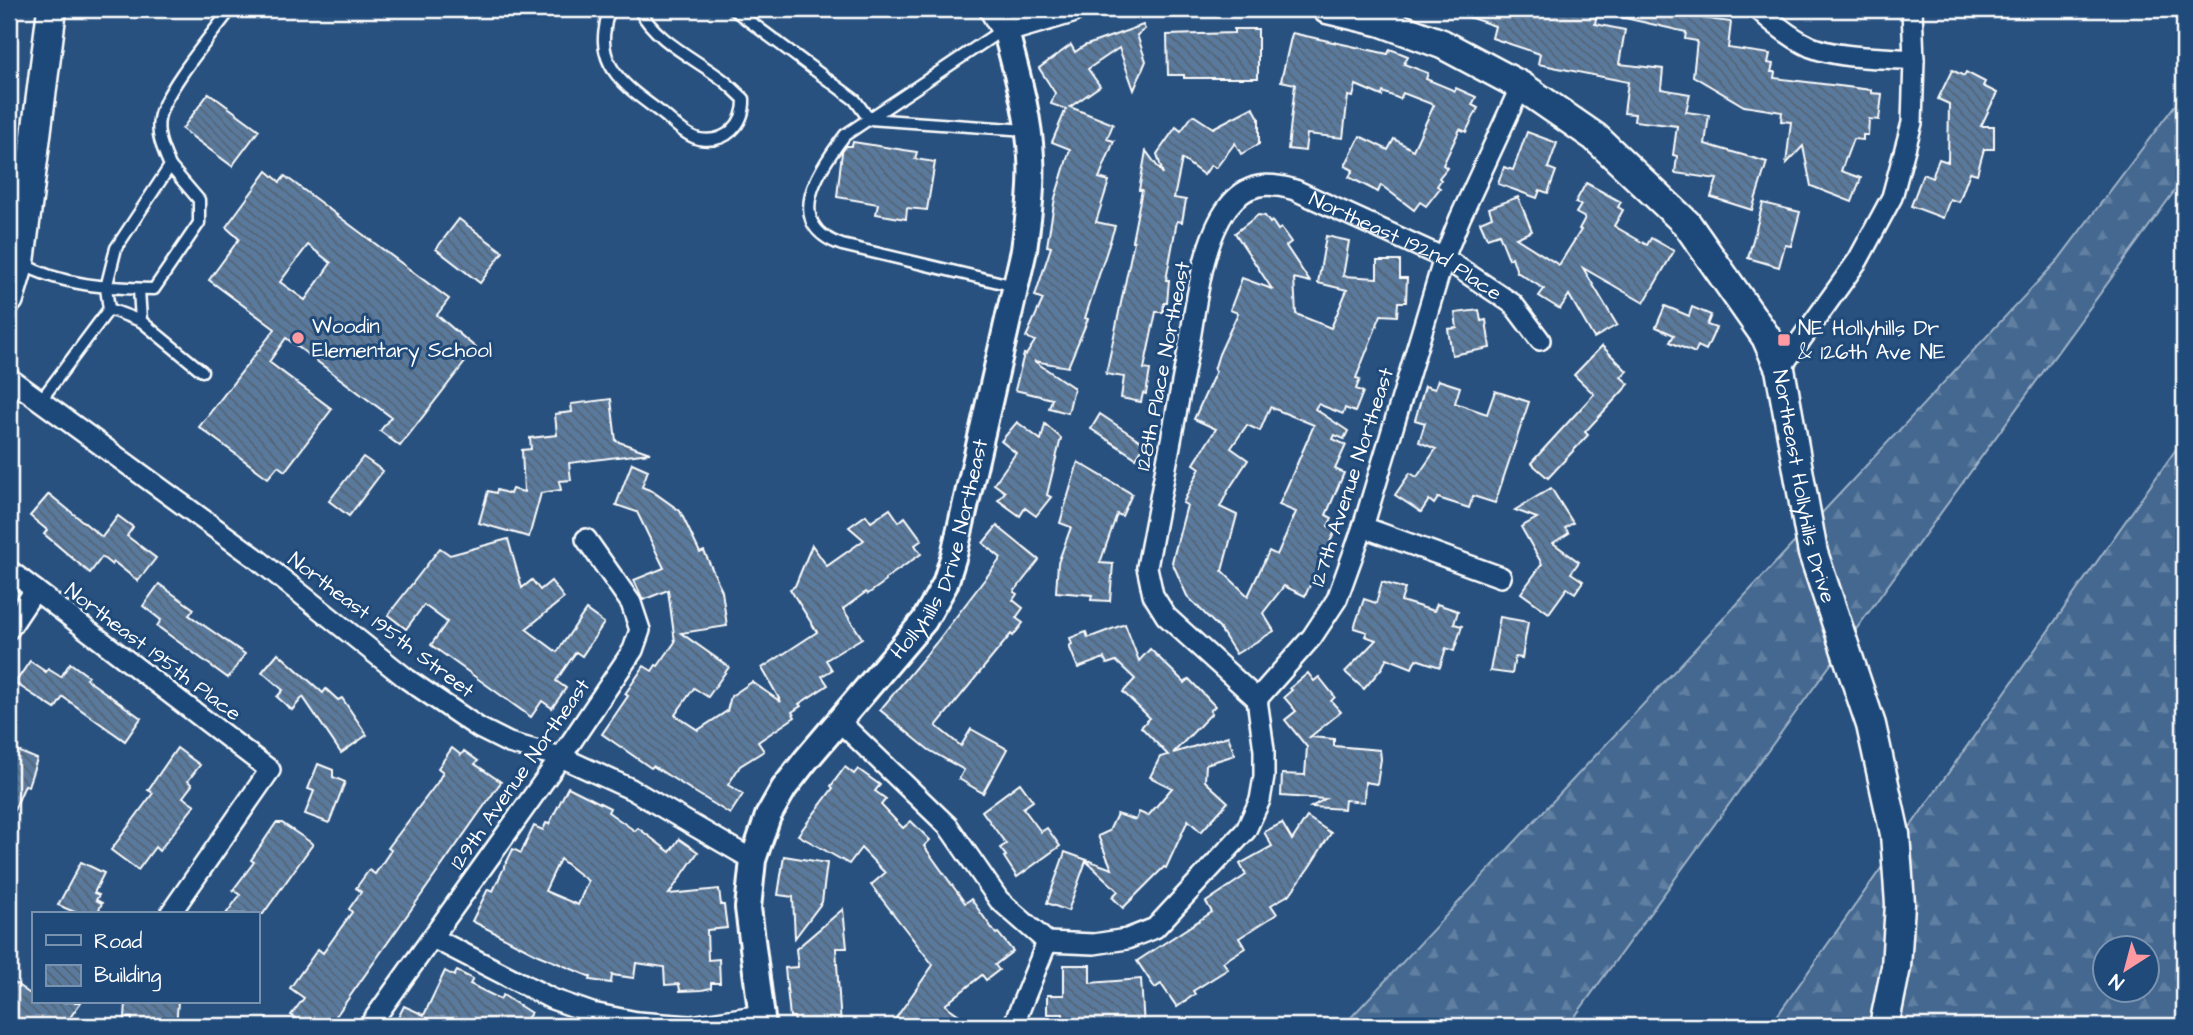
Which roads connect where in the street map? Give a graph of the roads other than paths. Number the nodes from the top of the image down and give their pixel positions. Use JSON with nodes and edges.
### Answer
{"nodes":[{"id":1,"x":52,"y":9,"type":"edge"},
{"id":2,"x":231,"y":9,"type":"edge"},
{"id":3,"x":612,"y":9,"type":"edge"},
{"id":4,"x":639,"y":9,"type":"edge"},
{"id":5,"x":733,"y":9,"type":"edge"},
{"id":6,"x":1070,"y":9,"type":"edge"},
{"id":7,"x":1326,"y":9,"type":"edge"},
{"id":8,"x":1759,"y":9,"type":"edge"},
{"id":9,"x":1912,"y":9,"type":"edge"},
{"id":10,"x":999,"y":18,"type":"edge"},
{"id":11,"x":1914,"y":60,"type":"junction"},
{"id":12,"x":1521,"y":86,"type":"junction"},
{"id":13,"x":869,"y":119,"type":"junction"},
{"id":14,"x":1028,"y":130,"type":"junction"},
{"id":15,"x":170,"y":166,"type":"junction"},
{"id":16,"x":1251,"y":188,"type":"joint"},
{"id":17,"x":1444,"y":258,"type":"junction"},
{"id":18,"x":20,"y":262,"type":"junction"},
{"id":19,"x":1015,"y":286,"type":"junction"},
{"id":20,"x":106,"y":288,"type":"junction"},
{"id":21,"x":139,"y":289,"type":"junction"},
{"id":22,"x":9,"y":299,"type":"edge"},
{"id":23,"x":109,"y":309,"type":"junction"},
{"id":24,"x":141,"y":321,"type":"junction"},
{"id":25,"x":1540,"y":340,"type":"dead end"},
{"id":26,"x":1780,"y":369,"type":"junction"},
{"id":27,"x":202,"y":371,"type":"dead end"},
{"id":28,"x":9,"y":378,"type":"edge"},
{"id":29,"x":41,"y":400,"type":"junction"},
{"id":30,"x":1363,"y":527,"type":"junction"},
{"id":31,"x":586,"y":539,"type":"dead end"},
{"id":32,"x":9,"y":570,"type":"edge"},
{"id":33,"x":1502,"y":577,"type":"dead end"},
{"id":34,"x":35,"y":590,"type":"junction"},
{"id":35,"x":9,"y":629,"type":"edge"},
{"id":36,"x":1257,"y":699,"type":"junction"},
{"id":37,"x":840,"y":722,"type":"junction"},
{"id":38,"x":561,"y":757,"type":"junction"},
{"id":39,"x":753,"y":860,"type":"junction"},
{"id":40,"x":171,"y":912,"type":"edge"},
{"id":41,"x":433,"y":938,"type":"junction"},
{"id":42,"x":1047,"y":942,"type":"junction"},
{"id":43,"x":589,"y":1020,"type":"edge"},
{"id":44,"x":763,"y":1021,"type":"edge"},
{"id":45,"x":369,"y":1026,"type":"edge"},
{"id":46,"x":1013,"y":1026,"type":"edge"},
{"id":47,"x":1884,"y":1026,"type":"edge"}],
"edges":[{"from":1,"to":18,"type":"main road"},
{"from":2,"to":15,"type":"lane"},
{"from":3,"to":4,"type":"lane"},
{"from":5,"to":13,"type":"lane"},
{"from":6,"to":10,"type":"main road"},
{"from":7,"to":12,"type":"main road","name":"Northeast Hollyhills Drive"},
{"from":8,"to":11,"type":"street"},
{"from":9,"to":11,"type":"street"},
{"from":10,"to":13,"type":"lane"},
{"from":10,"to":14,"type":"street","name":"Hollyhills Drive Northeast"},
{"from":11,"to":26,"type":"street"},
{"from":12,"to":17,"type":"street","name":"127th Avenue Northeast"},
{"from":12,"to":26,"type":"main road","name":"Northeast Hollyhills Drive"},
{"from":13,"to":14,"type":"lane"},
{"from":13,"to":19,"type":"lane"},
{"from":14,"to":19,"type":"street","name":"Hollyhills Drive Northeast"},
{"from":15,"to":20,"type":"lane"},
{"from":15,"to":21,"type":"lane"},
{"from":16,"to":17,"type":"street","name":"Northeast 192nd Place"},
{"from":16,"to":36,"type":"street","name":"128th Place Northeast"},
{"from":17,"to":25,"type":"street","name":"Northeast 192nd Place"},
{"from":17,"to":30,"type":"street","name":"127th Avenue Northeast"},
{"from":18,"to":20,"type":"lane"},
{"from":18,"to":22,"type":"main road"},
{"from":19,"to":37,"type":"street","name":"Hollyhills Drive Northeast"},
{"from":20,"to":21,"type":"lane"},
{"from":20,"to":23,"type":"lane"},
{"from":21,"to":24,"type":"lane"},
{"from":23,"to":24,"type":"lane"},
{"from":23,"to":29,"type":"lane"},
{"from":24,"to":27,"type":"lane"},
{"from":26,"to":47,"type":"main road","name":"Northeast Hollyhills Drive"},
{"from":28,"to":29,"type":"street","name":"Northeast 195th Street"},
{"from":29,"to":38,"type":"street","name":"Northeast 195th Street"},
{"from":30,"to":33,"type":"street"},
{"from":30,"to":36,"type":"street","name":"127th Avenue Northeast"},
{"from":31,"to":38,"type":"street","name":"129th Avenue Northeast"},
{"from":32,"to":34,"type":"street","name":"Northeast 195th Place"},
{"from":34,"to":35,"type":"street"},
{"from":34,"to":40,"type":"street","name":"Northeast 195th Place"},
{"from":36,"to":42,"type":"street"},
{"from":37,"to":39,"type":"street","name":"Hollyhills Drive Northeast"},
{"from":37,"to":42,"type":"street"},
{"from":38,"to":39,"type":"street","name":"Northeast 195th Street"},
{"from":38,"to":41,"type":"street","name":"129th Avenue Northeast"},
{"from":39,"to":44,"type":"street","name":"Hollyhills Drive Northeast"},
{"from":41,"to":43,"type":"street"},
{"from":41,"to":45,"type":"street","name":"129th Avenue Northeast"},
{"from":42,"to":46,"type":"street"},
{"from":43,"to":44,"type":"street"}]}
